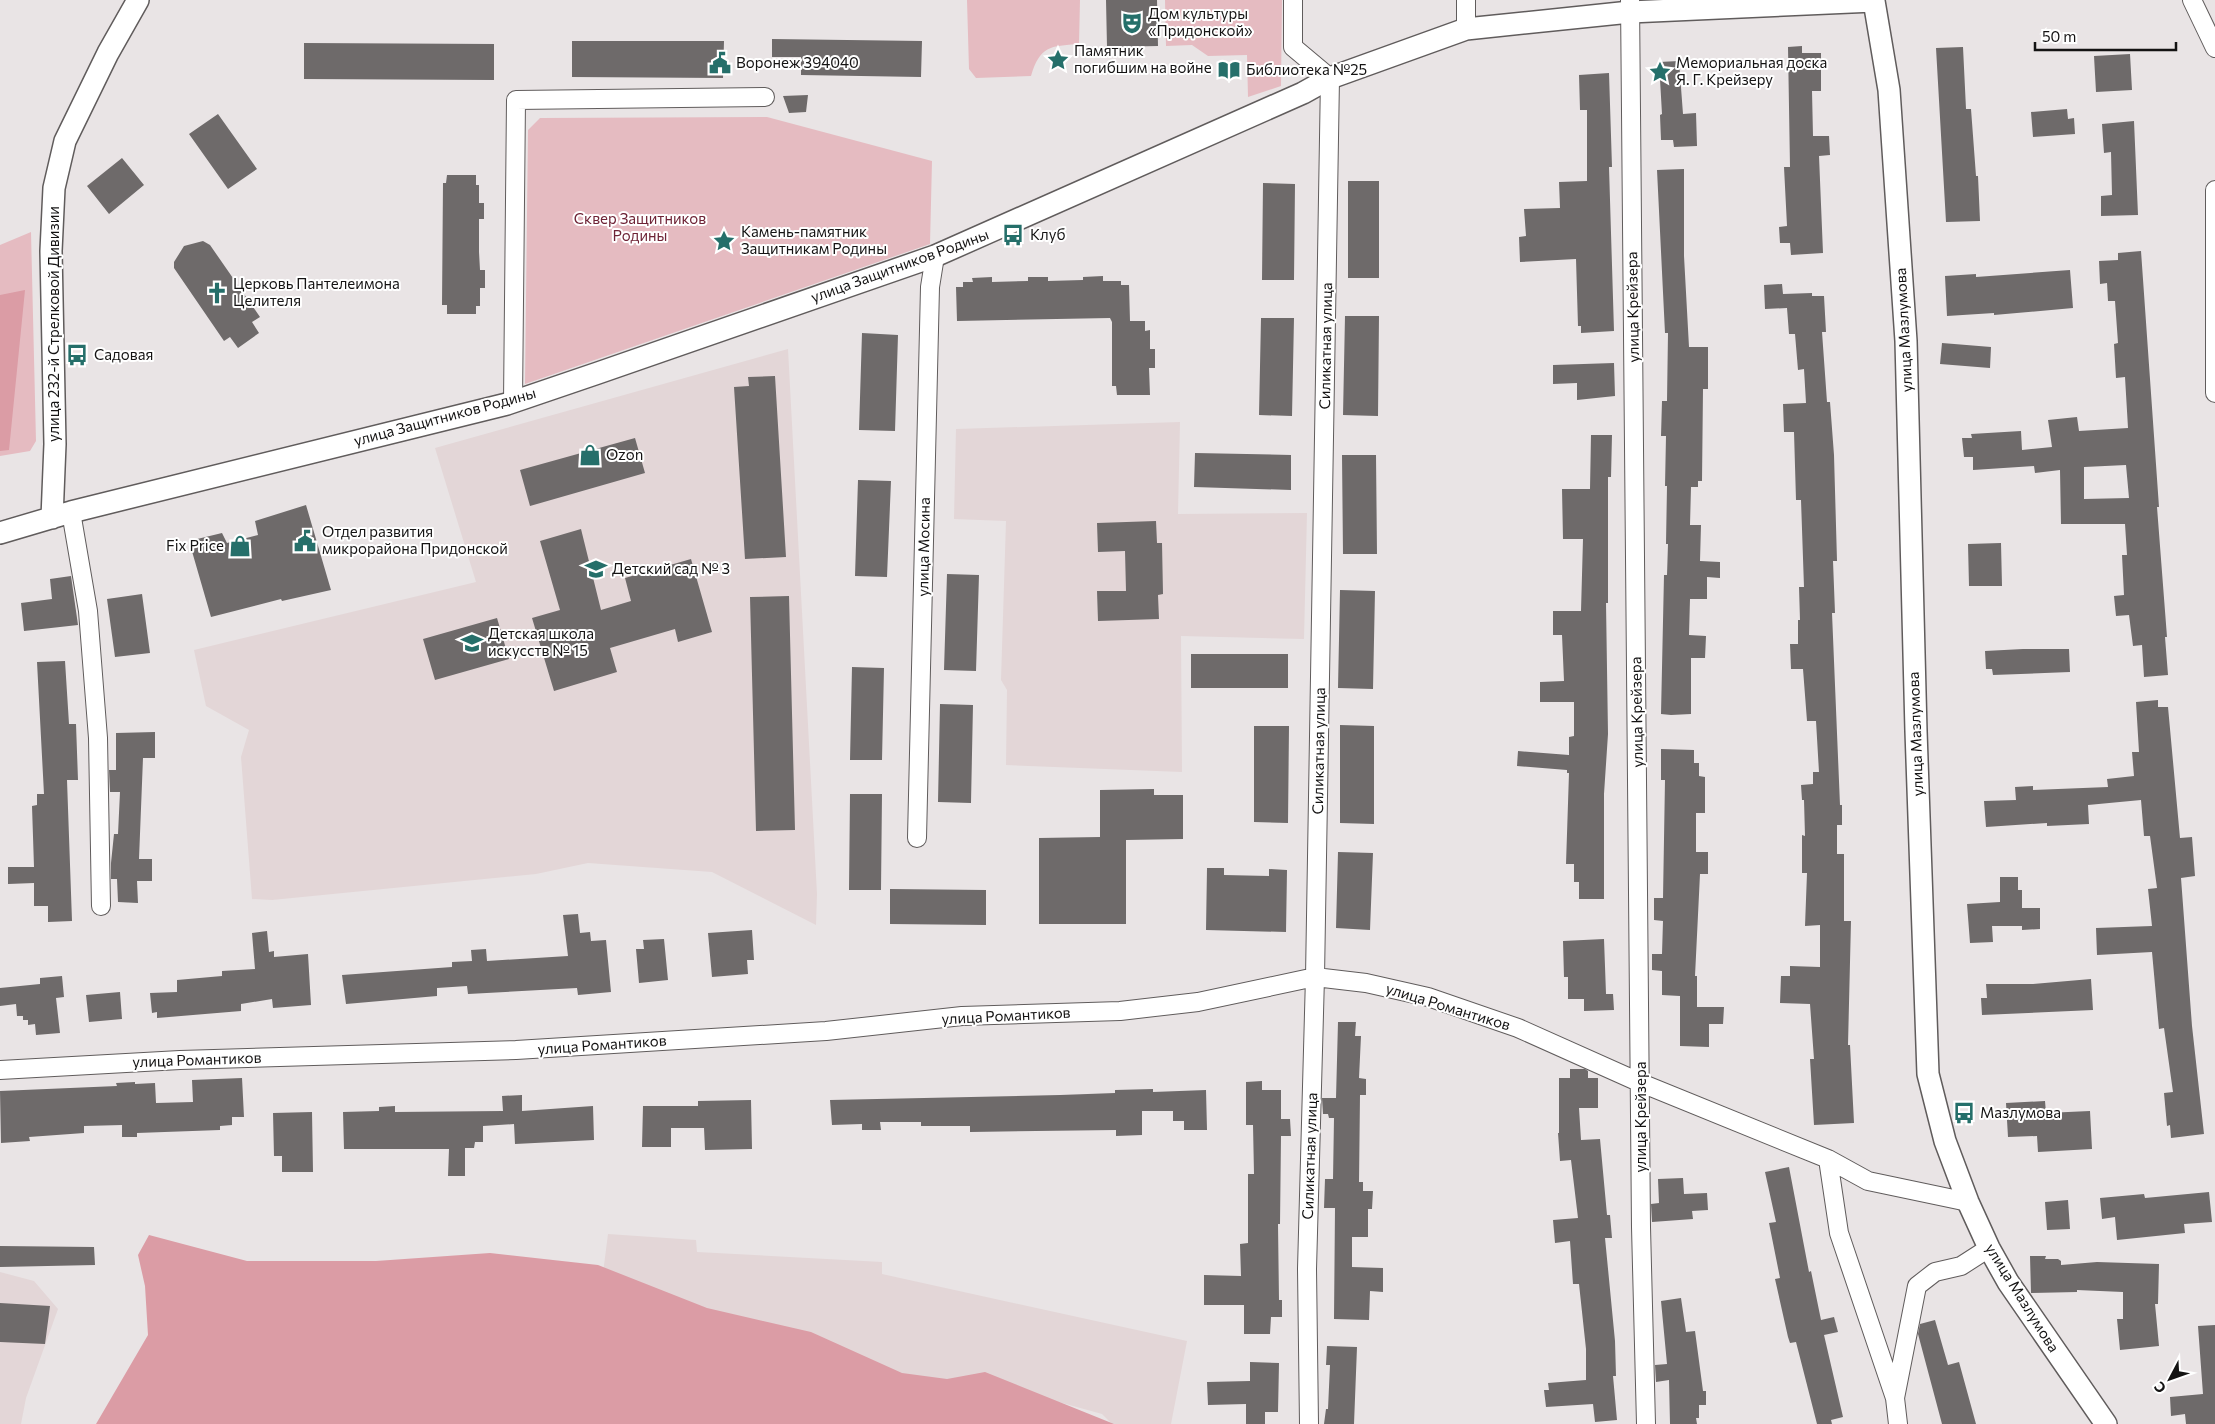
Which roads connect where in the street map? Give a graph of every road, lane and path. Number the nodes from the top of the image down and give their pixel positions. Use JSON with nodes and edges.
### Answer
{"nodes":[{"id":1,"x":138,"y":0,"type":"edge"},
{"id":2,"x":1293,"y":0,"type":"edge"},
{"id":3,"x":1466,"y":0,"type":"edge"},
{"id":4,"x":1878,"y":0,"type":"edge"},
{"id":5,"x":2192,"y":0,"type":"edge"},
{"id":6,"x":1630,"y":6,"type":"edge"},
{"id":7,"x":1466,"y":29,"type":"junction"},
{"id":8,"x":2215,"y":48,"type":"edge"},
{"id":9,"x":1330,"y":78,"type":"junction"},
{"id":10,"x":765,"y":97,"type":"dead end"},
{"id":11,"x":2215,"y":190,"type":"edge"},
{"id":12,"x":935,"y":256,"type":"junction"},
{"id":13,"x":2215,"y":393,"type":"edge"},
{"id":14,"x":513,"y":402,"type":"junction"},
{"id":15,"x":61,"y":515,"type":"junction"},
{"id":16,"x":0,"y":533,"type":"edge"},
{"id":17,"x":917,"y":838,"type":"dead end"},
{"id":18,"x":101,"y":906,"type":"dead end"},
{"id":19,"x":1315,"y":977,"type":"junction"},
{"id":20,"x":0,"y":1070,"type":"edge"},
{"id":21,"x":1641,"y":1082,"type":"junction"},
{"id":22,"x":1828,"y":1159,"type":"junction"},
{"id":23,"x":1968,"y":1202,"type":"junction"},
{"id":24,"x":1989,"y":1248,"type":"junction"},
{"id":25,"x":1895,"y":1398,"type":"junction"},
{"id":26,"x":1309,"y":1424,"type":"edge"},
{"id":27,"x":1646,"y":1424,"type":"edge"},
{"id":28,"x":1898,"y":1424,"type":"edge"},
{"id":29,"x":2106,"y":1424,"type":"edge"}],
"edges":[{"from":1,"to":15,"type":"street","name":"улица 232-й Стрелковой Дивизии"},
{"from":2,"to":9,"type":"street"},
{"from":3,"to":7,"type":"street"},
{"from":4,"to":6,"type":"street","name":"улица Защитников Родины"},
{"from":4,"to":23,"type":"street","name":"улица Мазлумова"},
{"from":5,"to":8,"type":"street"},
{"from":6,"to":7,"type":"street","name":"улица Защитников Родины"},
{"from":6,"to":21,"type":"street","name":"улица Крейзера"},
{"from":7,"to":9,"type":"street","name":"улица Защитников Родины"},
{"from":9,"to":12,"type":"street","name":"улица Защитников Родины"},
{"from":9,"to":19,"type":"street","name":"Силикатная улица"},
{"from":10,"to":14,"type":"street"},
{"from":11,"to":13,"type":"street"},
{"from":12,"to":14,"type":"street","name":"улица Защитников Родины"},
{"from":12,"to":17,"type":"street","name":"улица Мосина"},
{"from":14,"to":15,"type":"street","name":"улица Защитников Родины"},
{"from":15,"to":16,"type":"street","name":"улица Защитников Родины"},
{"from":15,"to":18,"type":"street"},
{"from":19,"to":20,"type":"street","name":"улица Романтиков"},
{"from":19,"to":21,"type":"street","name":"улица Романтиков"},
{"from":19,"to":26,"type":"street","name":"Силикатная улица"},
{"from":21,"to":22,"type":"street","name":"улица Романтиков"},
{"from":21,"to":27,"type":"street","name":"улица Крейзера"},
{"from":22,"to":23,"type":"street","name":"улица Романтиков"},
{"from":22,"to":25,"type":"street"},
{"from":23,"to":24,"type":"street","name":"улица Мазлумова"},
{"from":24,"to":25,"type":"street"},
{"from":24,"to":29,"type":"street","name":"улица Мазлумова"},
{"from":25,"to":28,"type":"street"}]}
